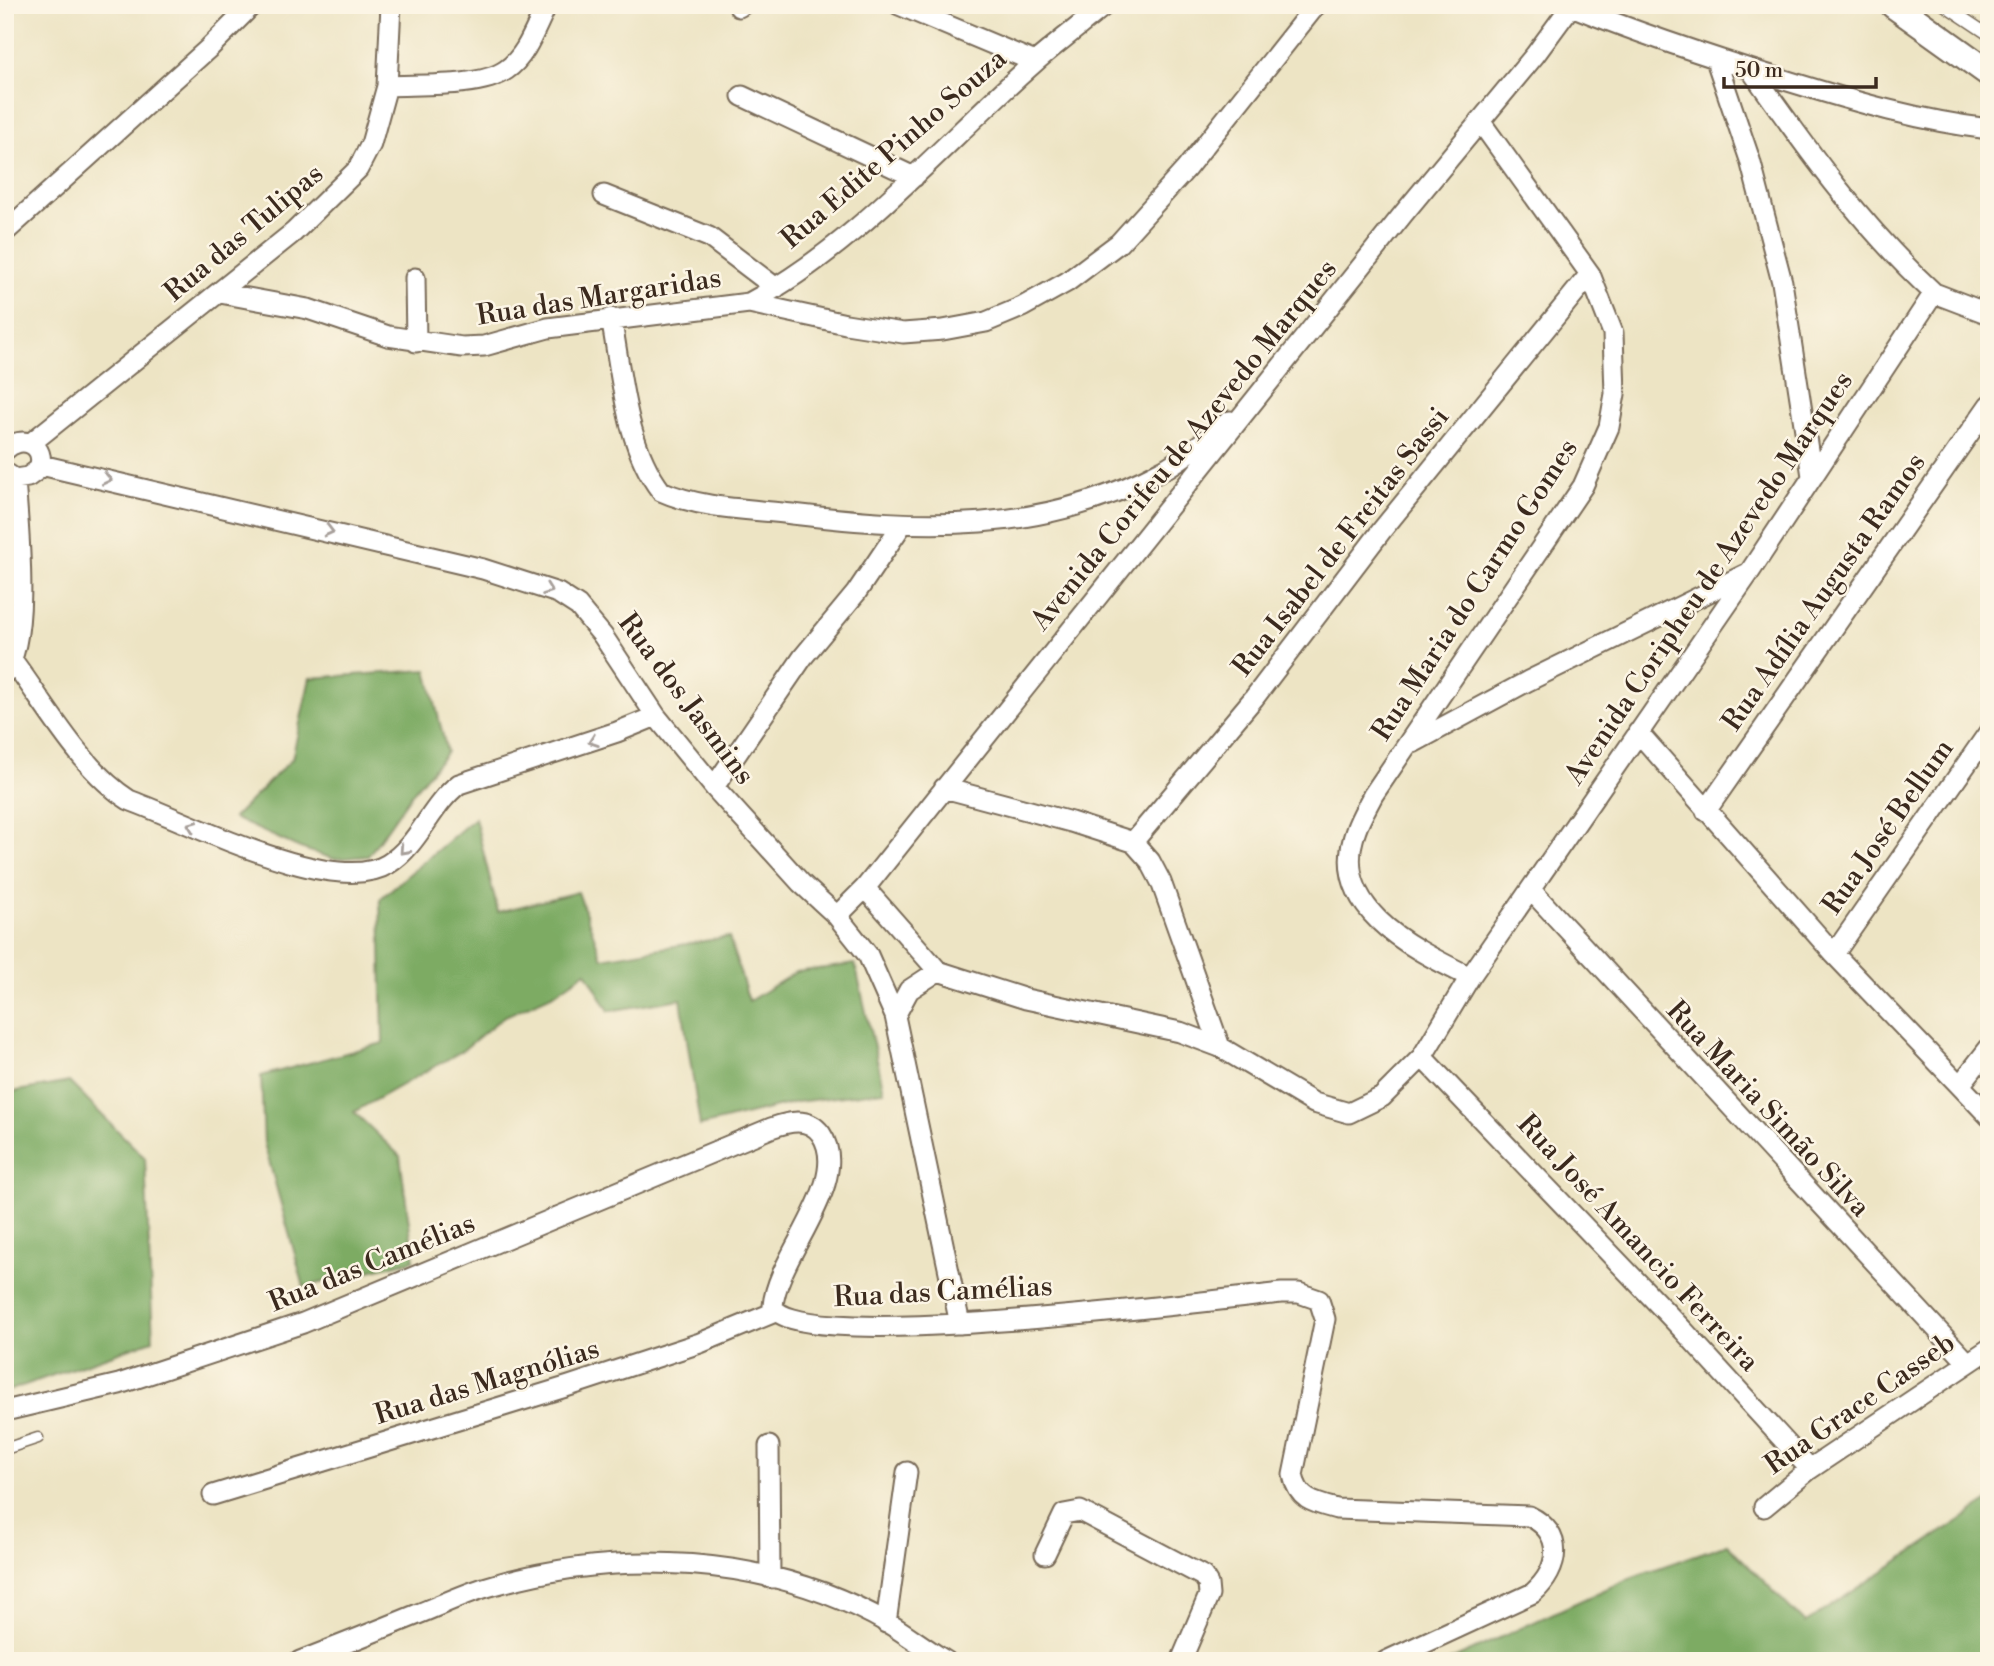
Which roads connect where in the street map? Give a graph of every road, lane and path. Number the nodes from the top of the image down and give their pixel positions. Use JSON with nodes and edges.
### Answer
{"nodes":[{"id":1,"x":252,"y":5,"type":"edge"},
{"id":2,"x":391,"y":5,"type":"edge"},
{"id":3,"x":547,"y":5,"type":"edge"},
{"id":4,"x":899,"y":5,"type":"edge"},
{"id":5,"x":1105,"y":5,"type":"edge"},
{"id":6,"x":1316,"y":5,"type":"edge"},
{"id":7,"x":1894,"y":5,"type":"edge"},
{"id":8,"x":1944,"y":5,"type":"edge"},
{"id":9,"x":1570,"y":6,"type":"edge"},
{"id":10,"x":1989,"y":35,"type":"edge"},
{"id":11,"x":1716,"y":60,"type":"junction"},
{"id":12,"x":1035,"y":62,"type":"junction"},
{"id":13,"x":1751,"y":70,"type":"junction"},
{"id":14,"x":1989,"y":73,"type":"edge"},
{"id":15,"x":387,"y":86,"type":"junction"},
{"id":16,"x":743,"y":96,"type":"dead end"},
{"id":17,"x":1480,"y":121,"type":"junction"},
{"id":18,"x":1989,"y":129,"type":"edge"},
{"id":19,"x":914,"y":177,"type":"junction"},
{"id":20,"x":604,"y":195,"type":"dead end"},
{"id":21,"x":5,"y":232,"type":"edge"},
{"id":22,"x":1590,"y":274,"type":"junction"},
{"id":23,"x":415,"y":278,"type":"dead end"},
{"id":24,"x":776,"y":288,"type":"junction"},
{"id":25,"x":220,"y":293,"type":"junction"},
{"id":26,"x":1934,"y":293,"type":"junction"},
{"id":27,"x":749,"y":303,"type":"junction"},
{"id":28,"x":1989,"y":314,"type":"edge"},
{"id":29,"x":611,"y":318,"type":"junction"},
{"id":30,"x":415,"y":342,"type":"junction"},
{"id":31,"x":1989,"y":405,"type":"edge"},
{"id":32,"x":1251,"y":406,"type":"junction"},
{"id":33,"x":13,"y":441,"type":"edge"},
{"id":34,"x":41,"y":465,"type":"junction"},
{"id":35,"x":10,"y":475,"type":"edge"},
{"id":36,"x":1812,"y":476,"type":"junction"},
{"id":37,"x":901,"y":526,"type":"junction"},
{"id":38,"x":1749,"y":573,"type":"junction"},
{"id":39,"x":12,"y":574,"type":"edge"},
{"id":40,"x":9,"y":667,"type":"edge"},
{"id":41,"x":656,"y":716,"type":"junction"},
{"id":42,"x":1638,"y":732,"type":"junction"},
{"id":43,"x":1989,"y":732,"type":"edge"},
{"id":44,"x":1408,"y":746,"type":"junction"},
{"id":45,"x":713,"y":787,"type":"junction"},
{"id":46,"x":944,"y":788,"type":"junction"},
{"id":47,"x":1706,"y":811,"type":"junction"},
{"id":48,"x":1133,"y":842,"type":"junction"},
{"id":49,"x":865,"y":888,"type":"junction"},
{"id":50,"x":1531,"y":890,"type":"junction"},
{"id":51,"x":837,"y":916,"type":"junction"},
{"id":52,"x":1834,"y":954,"type":"junction"},
{"id":53,"x":939,"y":971,"type":"junction"},
{"id":54,"x":1470,"y":977,"type":"junction"},
{"id":55,"x":895,"y":1016,"type":"junction"},
{"id":56,"x":1220,"y":1047,"type":"junction"},
{"id":57,"x":1989,"y":1048,"type":"edge"},
{"id":58,"x":1422,"y":1057,"type":"junction"},
{"id":59,"x":1961,"y":1084,"type":"junction"},
{"id":60,"x":1989,"y":1116,"type":"edge"},
{"id":61,"x":775,"y":1312,"type":"junction"},
{"id":62,"x":960,"y":1324,"type":"junction"},
{"id":63,"x":1989,"y":1349,"type":"edge"},
{"id":64,"x":1968,"y":1363,"type":"junction"},
{"id":65,"x":5,"y":1411,"type":"edge"},
{"id":66,"x":38,"y":1438,"type":"dead end"},
{"id":67,"x":769,"y":1446,"type":"dead end"},
{"id":68,"x":5,"y":1449,"type":"edge"},
{"id":69,"x":1810,"y":1469,"type":"junction"},
{"id":70,"x":907,"y":1472,"type":"dead end"},
{"id":71,"x":213,"y":1495,"type":"dead end"},
{"id":72,"x":1764,"y":1507,"type":"dead end"},
{"id":73,"x":1045,"y":1554,"type":"dead end"},
{"id":74,"x":770,"y":1578,"type":"junction"},
{"id":75,"x":887,"y":1623,"type":"junction"},
{"id":76,"x":299,"y":1661,"type":"edge"},
{"id":77,"x":946,"y":1661,"type":"edge"},
{"id":78,"x":1181,"y":1661,"type":"edge"},
{"id":79,"x":1386,"y":1661,"type":"edge"}],
"edges":[{"from":1,"to":21,"type":"street"},
{"from":2,"to":15,"type":"street","name":"Rua das Tulipas"},
{"from":3,"to":15,"type":"street"},
{"from":4,"to":12,"type":"street"},
{"from":5,"to":12,"type":"street","name":"Rua Edite Pinho Souza"},
{"from":6,"to":27,"type":"street","name":"Rua das Margaridas"},
{"from":7,"to":14,"type":"street"},
{"from":8,"to":10,"type":"lane"},
{"from":9,"to":11,"type":"street"},
{"from":9,"to":17,"type":"street","name":"Avenida Corifeu de Azevedo Marques"},
{"from":11,"to":13,"type":"street"},
{"from":11,"to":36,"type":"street"},
{"from":12,"to":19,"type":"street","name":"Rua Edite Pinho Souza"},
{"from":13,"to":18,"type":"street"},
{"from":13,"to":26,"type":"street"},
{"from":15,"to":25,"type":"street","name":"Rua das Tulipas"},
{"from":16,"to":19,"type":"street"},
{"from":17,"to":22,"type":"street","name":"Rua Maria do Carmo Gomes"},
{"from":17,"to":32,"type":"street","name":"Avenida Corifeu de Azevedo Marques"},
{"from":19,"to":24,"type":"street","name":"Rua Edite Pinho Souza"},
{"from":20,"to":24,"type":"street"},
{"from":22,"to":44,"type":"street","name":"Rua Maria do Carmo Gomes"},
{"from":22,"to":48,"type":"street","name":"Rua Isabel de Freitas Sassi"},
{"from":23,"to":30,"type":"street"},
{"from":24,"to":27,"type":"street","name":"Rua Edite Pinho Souza"},
{"from":25,"to":30,"type":"street","name":"Rua das Margaridas"},
{"from":25,"to":33,"type":"street","name":"Rua das Tulipas"},
{"from":26,"to":28,"type":"street"},
{"from":26,"to":36,"type":"street","name":"Avenida Coripheu de Azevedo Marques"},
{"from":27,"to":29,"type":"street","name":"Rua das Margaridas"},
{"from":29,"to":30,"type":"street","name":"Rua das Margaridas"},
{"from":29,"to":37,"type":"street"},
{"from":31,"to":47,"type":"street","name":"Rua Adília Augusta Ramos"},
{"from":32,"to":37,"type":"street"},
{"from":32,"to":46,"type":"street","name":"Avenida Corifeu de Azevedo Marques"},
{"from":33,"to":34,"type":"street"},
{"from":34,"to":35,"type":"street"},
{"from":34,"to":41,"type":"street","name":"Rua dos Jasmins","one_way":true},
{"from":35,"to":39,"type":"street"},
{"from":36,"to":38,"type":"street","name":"Avenida Coripheu de Azevedo Marques"},
{"from":37,"to":45,"type":"street"},
{"from":38,"to":42,"type":"street","name":"Avenida Coripheu de Azevedo Marques"},
{"from":38,"to":44,"type":"street"},
{"from":39,"to":40,"type":"street"},
{"from":41,"to":40,"type":"street","one_way":true},
{"from":41,"to":45,"type":"street","name":"Rua dos Jasmins"},
{"from":42,"to":47,"type":"street"},
{"from":42,"to":50,"type":"street","name":"Avenida Coripheu de Azevedo Marques"},
{"from":43,"to":52,"type":"street","name":"Rua José Bellum"},
{"from":44,"to":54,"type":"street","name":"Rua Maria do Carmo Gomes"},
{"from":45,"to":51,"type":"street","name":"Rua dos Jasmins"},
{"from":46,"to":48,"type":"street"},
{"from":46,"to":49,"type":"street","name":"Avenida Corifeu de Azevedo Marques"},
{"from":47,"to":52,"type":"street"},
{"from":48,"to":56,"type":"street"},
{"from":49,"to":51,"type":"street","name":"Avenida Corifeu de Azevedo Marques"},
{"from":49,"to":53,"type":"street"},
{"from":50,"to":54,"type":"street","name":"Avenida Coripheu de Azevedo Marques"},
{"from":50,"to":64,"type":"street","name":"Rua Maria Simão Silva"},
{"from":51,"to":55,"type":"street","name":"Rua dos Jasmins"},
{"from":52,"to":59,"type":"street"},
{"from":53,"to":55,"type":"street"},
{"from":53,"to":56,"type":"street"},
{"from":54,"to":58,"type":"street","name":"Avenida Coripheu de Azevedo Marques"},
{"from":55,"to":62,"type":"street","name":"Rua dos Jasmins"},
{"from":56,"to":58,"type":"street","name":"Avenida Coripheu de Azevedo Marques"},
{"from":57,"to":59,"type":"street"},
{"from":58,"to":69,"type":"street","name":"Rua José Amancio Ferreira"},
{"from":59,"to":60,"type":"street"},
{"from":61,"to":62,"type":"street","name":"Rua das Camélias"},
{"from":61,"to":65,"type":"street","name":"Rua das Camélias"},
{"from":61,"to":71,"type":"street","name":"Rua das Magnólias"},
{"from":62,"to":79,"type":"street","name":"Rua das Camélias"},
{"from":63,"to":64,"type":"street","name":"Rua Grace Casseb"},
{"from":64,"to":69,"type":"street","name":"Rua Grace Casseb"},
{"from":66,"to":68,"type":"lane"},
{"from":67,"to":74,"type":"street"},
{"from":69,"to":72,"type":"street","name":"Rua Grace Casseb"},
{"from":70,"to":75,"type":"street"},
{"from":73,"to":78,"type":"street"},
{"from":74,"to":75,"type":"street"},
{"from":74,"to":76,"type":"street"},
{"from":75,"to":77,"type":"street"}]}
